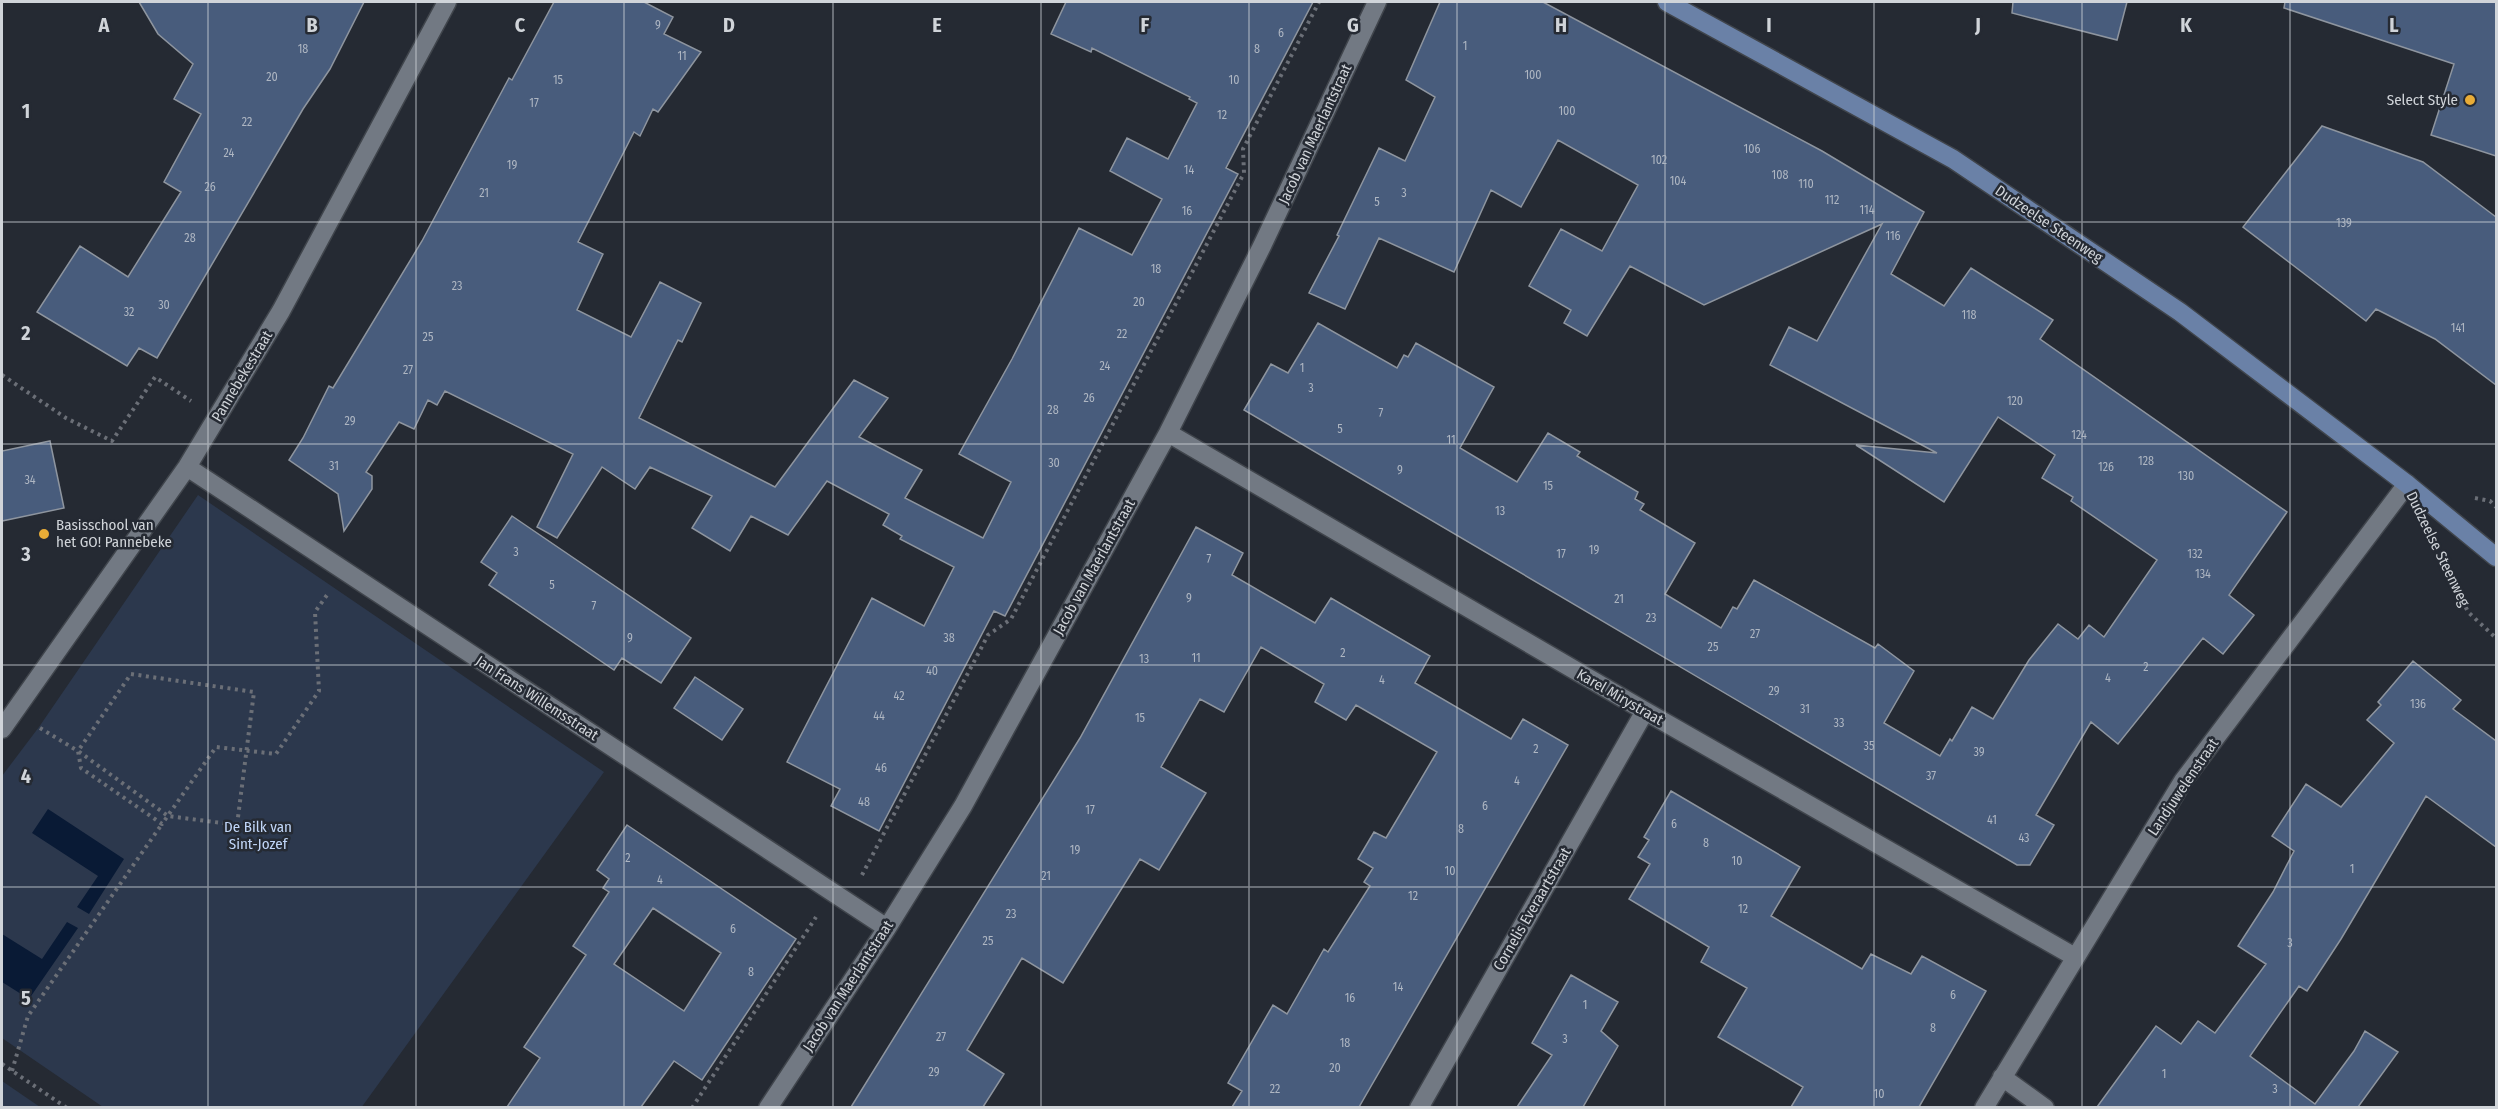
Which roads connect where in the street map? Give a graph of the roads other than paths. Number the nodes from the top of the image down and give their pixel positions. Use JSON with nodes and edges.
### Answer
{"nodes":[{"id":1,"x":447,"y":2,"type":"edge"},
{"id":2,"x":1377,"y":2,"type":"edge"},
{"id":3,"x":1667,"y":2,"type":"edge"},
{"id":4,"x":1168,"y":433,"type":"junction"},
{"id":5,"x":187,"y":467,"type":"junction"},
{"id":6,"x":2407,"y":484,"type":"junction"},
{"id":7,"x":2496,"y":557,"type":"edge"},
{"id":8,"x":1645,"y":711,"type":"junction"},
{"id":9,"x":2,"y":729,"type":"edge"},
{"id":10,"x":887,"y":928,"type":"junction"},
{"id":11,"x":2075,"y":957,"type":"junction"},
{"id":12,"x":2002,"y":1077,"type":"junction"},
{"id":13,"x":768,"y":1107,"type":"edge"},
{"id":14,"x":1419,"y":1107,"type":"edge"},
{"id":15,"x":1984,"y":1107,"type":"edge"},
{"id":16,"x":2045,"y":1107,"type":"edge"}],
"edges":[{"from":1,"to":5,"type":"street","name":"Pannebekestraat"},
{"from":2,"to":4,"type":"street","name":"Jacob van Maerlantstraat"},
{"from":3,"to":6,"type":"main road","name":"Dudzeelse Steenweg"},
{"from":4,"to":8,"type":"street","name":"Karel Mirystraat"},
{"from":4,"to":10,"type":"street","name":"Jacob van Maerlantstraat"},
{"from":5,"to":9,"type":"street","name":"Pannebekestraat"},
{"from":5,"to":10,"type":"street","name":"Jan Frans Willemsstraat"},
{"from":6,"to":7,"type":"main road","name":"Dudzeelse Steenweg"},
{"from":6,"to":11,"type":"street","name":"Landjuwelenstraat"},
{"from":8,"to":11,"type":"street","name":"Karel Mirystraat"},
{"from":8,"to":14,"type":"street","name":"Cornelis Everaartstraat"},
{"from":10,"to":13,"type":"street","name":"Jacob van Maerlantstraat"},
{"from":11,"to":12,"type":"street","name":"Landjuwelenstraat"},
{"from":12,"to":15,"type":"street","name":"Landjuwelenstraat"},
{"from":12,"to":16,"type":"street"}]}
